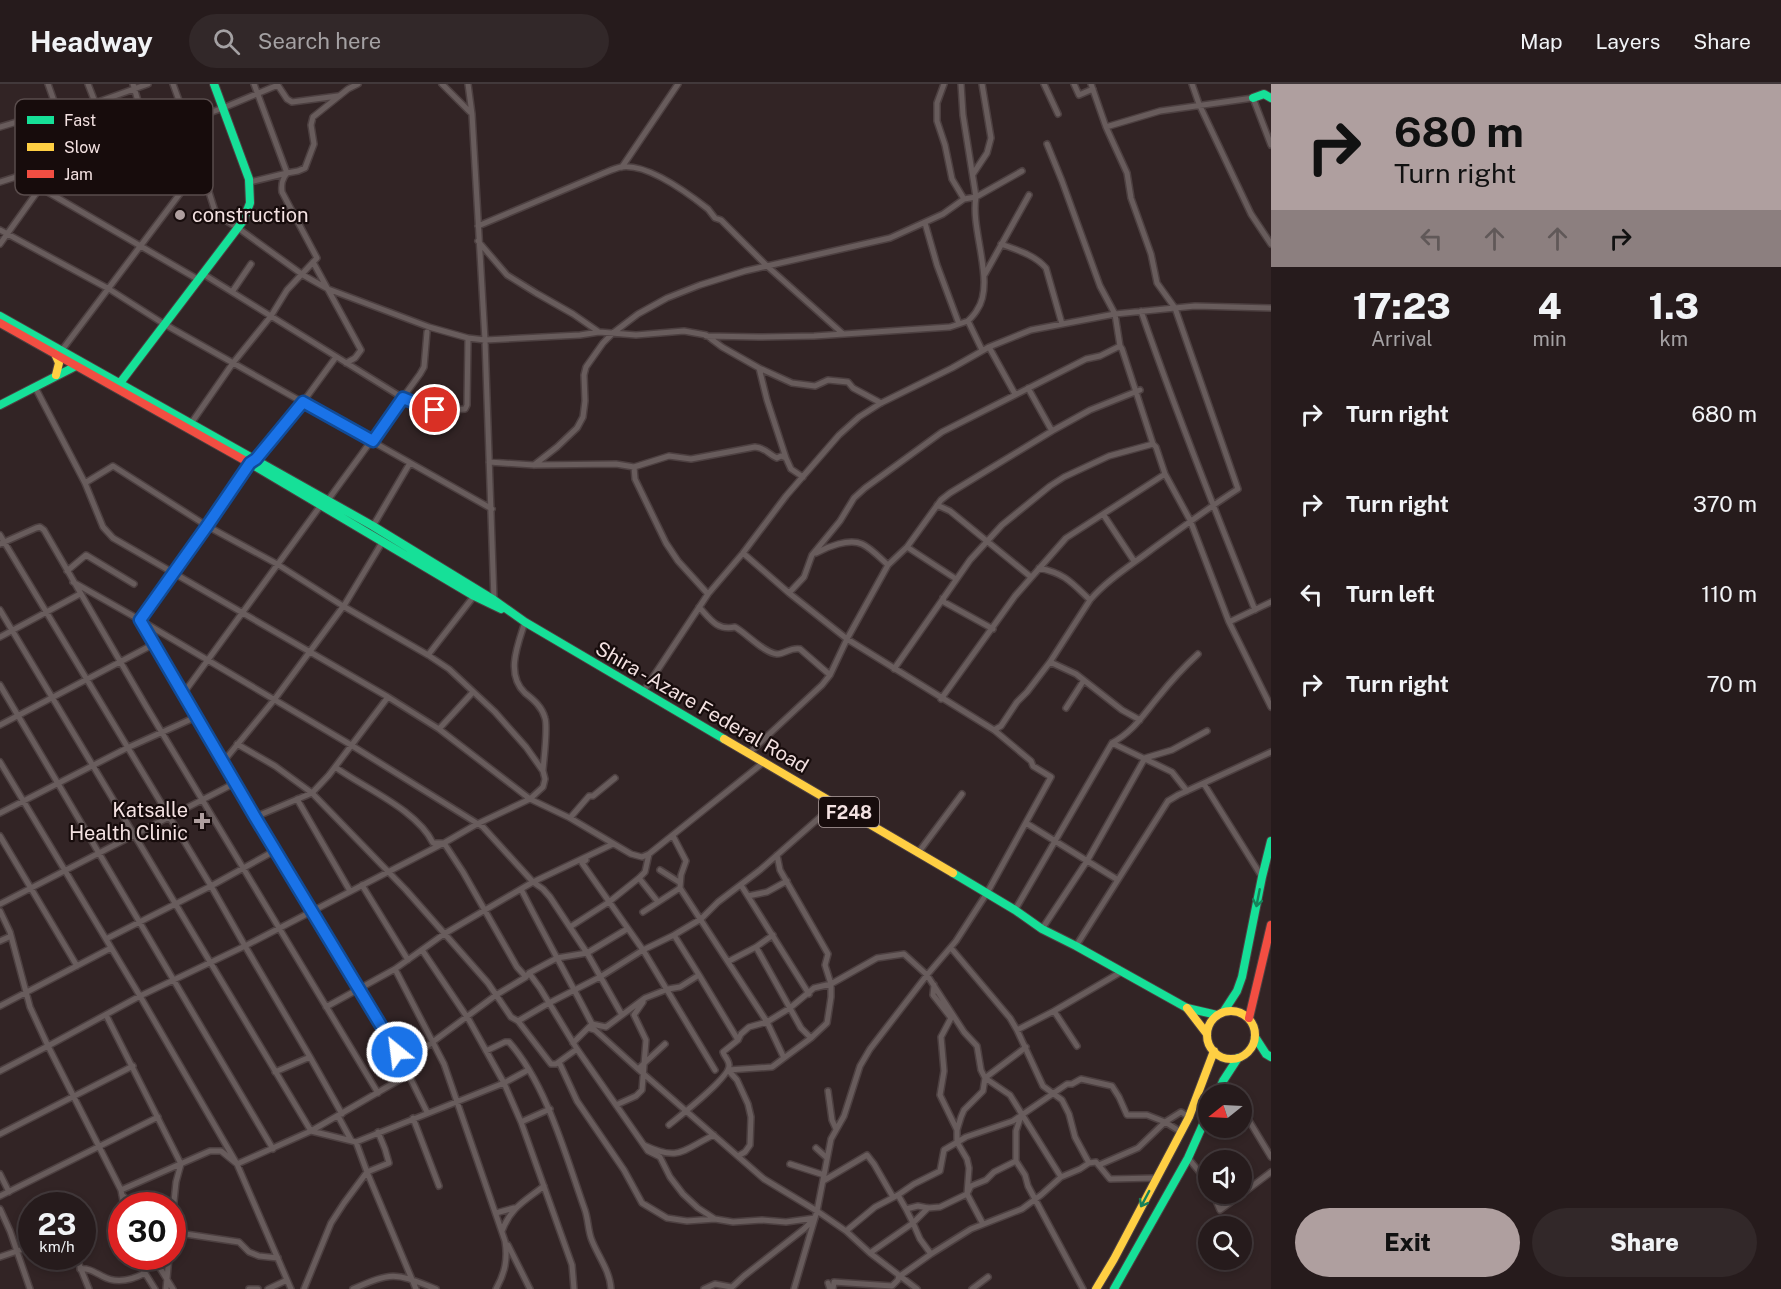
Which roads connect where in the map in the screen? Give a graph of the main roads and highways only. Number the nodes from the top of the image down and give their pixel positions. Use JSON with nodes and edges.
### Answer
{"nodes":[{"id":1,"x":214,"y":84,"type":"edge"},
{"id":2,"x":1253,"y":98,"type":"road end"},
{"id":3,"x":1271,"y":98,"type":"edge"},
{"id":4,"x":0,"y":316,"type":"edge"},
{"id":5,"x":0,"y":323,"type":"edge"},
{"id":6,"x":58,"y":352,"type":"junction"},
{"id":7,"x":76,"y":366,"type":"junction"},
{"id":8,"x":56,"y":375,"type":"junction"},
{"id":9,"x":120,"y":383,"type":"junction"},
{"id":10,"x":0,"y":405,"type":"edge"},
{"id":11,"x":253,"y":461,"type":"junction"},
{"id":12,"x":325,"y":503,"type":"junction"},
{"id":13,"x":513,"y":614,"type":"junction"},
{"id":14,"x":1271,"y":841,"type":"edge"},
{"id":15,"x":1271,"y":925,"type":"edge"},
{"id":16,"x":1187,"y":1008,"type":"junction"},
{"id":17,"x":1221,"y":1013,"type":"junction"},
{"id":18,"x":1249,"y":1018,"type":"junction"},
{"id":19,"x":1207,"y":1034,"type":"junction"},
{"id":20,"x":1255,"y":1037,"type":"junction"},
{"id":21,"x":1214,"y":1051,"type":"junction"},
{"id":22,"x":1269,"y":1054,"type":"edge"},
{"id":23,"x":1241,"y":1056,"type":"junction"},
{"id":24,"x":1222,"y":1084,"type":"edge"},
{"id":25,"x":1198,"y":1136,"type":"edge"},
{"id":26,"x":1118,"y":1287,"type":"edge"},
{"id":27,"x":1096,"y":1289,"type":"edge"}],
"edges":[{"from":1,"to":9,"type":"main road"},
{"from":2,"to":3,"type":"main road"},
{"from":4,"to":6,"type":"main road","name":"Shira - Azare Federal Road","number":"F248"},
{"from":5,"to":6,"type":"main road","name":"Shira - Azare Federal Road","number":"F248"},
{"from":6,"to":7,"type":"main road","name":"Shira - Azare Federal Road","number":"F248"},
{"from":6,"to":8,"type":"main road"},
{"from":6,"to":9,"type":"main road","name":"Shira - Azare Federal Road","number":"F248"},
{"from":7,"to":8,"type":"main road"},
{"from":7,"to":11,"type":"main road","name":"Shira - Azare Federal Road","number":"F248"},
{"from":8,"to":10,"type":"main road"},
{"from":9,"to":11,"type":"main road","name":"Shira - Azare Federal Road","number":"F248"},
{"from":11,"to":12,"type":"main road","name":"Shira - Azare Federal Road","number":"F248"},
{"from":12,"to":13,"type":"main road","name":"Shira - Azare Federal Road","number":"F248"},
{"from":12,"to":13,"type":"main road","name":"Shira - Azare Federal Road","number":"F248"},
{"from":13,"to":16,"type":"main road","name":"Shira - Azare Federal Road","number":"F248"},
{"from":14,"to":17,"type":"main road","one_way":true},
{"from":15,"to":18,"type":"main road"},
{"from":16,"to":17,"type":"main road","name":"Shira - Azare Federal Road","number":"F248"},
{"from":16,"to":19,"type":"main road","name":"Shira - Azare Federal Road","number":"F248"},
{"from":17,"to":18,"type":"main road"},
{"from":17,"to":19,"type":"main road"},
{"from":18,"to":20,"type":"main road"},
{"from":19,"to":21,"type":"main road"},
{"from":20,"to":22,"type":"main road"},
{"from":20,"to":23,"type":"main road"},
{"from":21,"to":23,"type":"main road"},
{"from":21,"to":27,"type":"main road","one_way":true},
{"from":22,"to":23,"type":"main road"},
{"from":23,"to":24,"type":"main road"},
{"from":25,"to":26,"type":"main road"}]}
